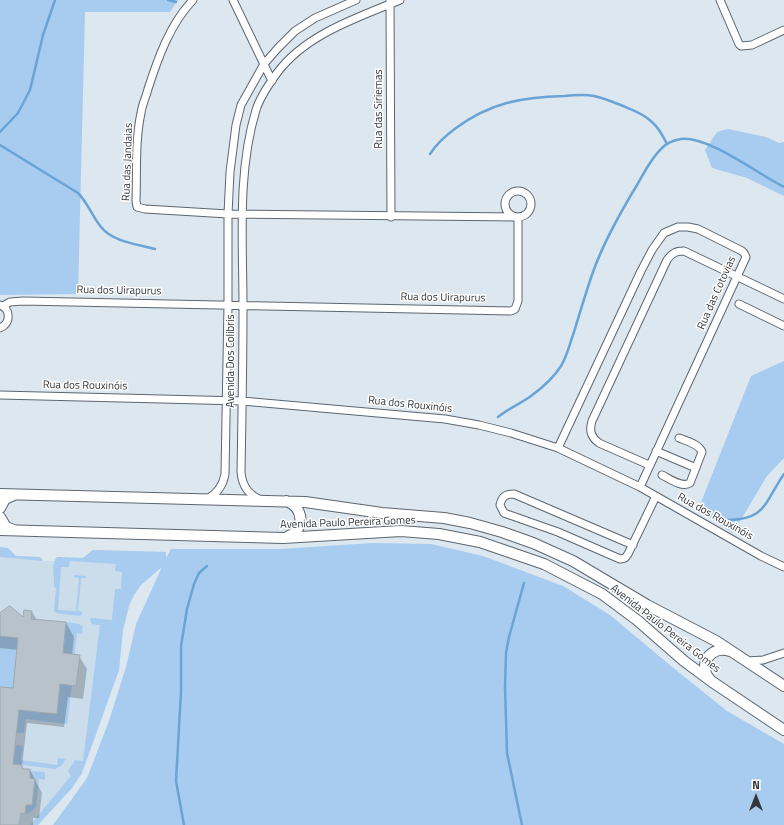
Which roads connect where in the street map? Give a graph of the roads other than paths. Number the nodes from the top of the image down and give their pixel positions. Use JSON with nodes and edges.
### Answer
{"nodes":[{"id":1,"x":193,"y":0,"type":"edge"},
{"id":2,"x":234,"y":0,"type":"edge"},
{"id":3,"x":356,"y":0,"type":"edge"},
{"id":4,"x":400,"y":0,"type":"edge"},
{"id":5,"x":720,"y":0,"type":"edge"},
{"id":6,"x":390,"y":2,"type":"edge"},
{"id":7,"x":784,"y":30,"type":"edge"},
{"id":8,"x":264,"y":64,"type":"junction"},
{"id":9,"x":272,"y":81,"type":"junction"},
{"id":10,"x":228,"y":214,"type":"junction"},
{"id":11,"x":242,"y":214,"type":"junction"},
{"id":12,"x":391,"y":217,"type":"junction"},
{"id":13,"x":737,"y":276,"type":"junction"},
{"id":14,"x":784,"y":299,"type":"edge"},
{"id":15,"x":228,"y":304,"type":"junction"},
{"id":16,"x":739,"y":304,"type":"dead end"},
{"id":17,"x":2,"y":305,"type":"edge"},
{"id":18,"x":243,"y":305,"type":"junction"},
{"id":19,"x":784,"y":326,"type":"edge"},
{"id":20,"x":0,"y":328,"type":"edge"},
{"id":21,"x":0,"y":395,"type":"edge"},
{"id":22,"x":226,"y":400,"type":"junction"},
{"id":23,"x":242,"y":401,"type":"junction"},
{"id":24,"x":679,"y":438,"type":"dead end"},
{"id":25,"x":558,"y":448,"type":"junction"},
{"id":26,"x":656,"y":451,"type":"junction"},
{"id":27,"x":649,"y":465,"type":"junction"},
{"id":28,"x":696,"y":468,"type":"junction"},
{"id":29,"x":662,"y":475,"type":"dead end"},
{"id":30,"x":640,"y":486,"type":"junction"},
{"id":31,"x":0,"y":494,"type":"edge"},
{"id":32,"x":16,"y":494,"type":"junction"},
{"id":33,"x":656,"y":496,"type":"junction"},
{"id":34,"x":206,"y":499,"type":"junction"},
{"id":35,"x":261,"y":500,"type":"junction"},
{"id":36,"x":283,"y":501,"type":"junction"},
{"id":37,"x":0,"y":508,"type":"edge"},
{"id":38,"x":0,"y":517,"type":"edge"},
{"id":39,"x":0,"y":530,"type":"edge"},
{"id":40,"x":17,"y":531,"type":"junction"},
{"id":41,"x":283,"y":538,"type":"junction"},
{"id":42,"x":632,"y":545,"type":"junction"},
{"id":43,"x":784,"y":567,"type":"edge"},
{"id":44,"x":733,"y":652,"type":"junction"},
{"id":45,"x":784,"y":653,"type":"edge"},
{"id":46,"x":747,"y":661,"type":"junction"},
{"id":47,"x":711,"y":681,"type":"junction"},
{"id":48,"x":784,"y":686,"type":"edge"},
{"id":49,"x":784,"y":730,"type":"edge"}],
"edges":[{"from":1,"to":10,"type":"street","name":"Rua das Jandaias"},
{"from":2,"to":8,"type":"street"},
{"from":3,"to":8,"type":"street","name":"Avenida Dos Colibris"},
{"from":4,"to":6,"type":"street","name":"Avenida Dos Colibris"},
{"from":5,"to":7,"type":"street"},
{"from":6,"to":9,"type":"street","name":"Avenida Dos Colibris"},
{"from":6,"to":12,"type":"street","name":"Rua das Siriemas"},
{"from":8,"to":9,"type":"street"},
{"from":8,"to":10,"type":"street","name":"Avenida Dos Colibris"},
{"from":9,"to":11,"type":"street","name":"Avenida Dos Colibris"},
{"from":10,"to":11,"type":"street","name":"Rua das Jandaias"},
{"from":10,"to":15,"type":"street","name":"Avenida Dos Colibris"},
{"from":11,"to":12,"type":"street","name":"Rua dos Uirapurus"},
{"from":11,"to":18,"type":"street","name":"Avenida Dos Colibris"},
{"from":12,"to":18,"type":"street","name":"Rua dos Uirapurus"},
{"from":13,"to":14,"type":"street"},
{"from":13,"to":25,"type":"street","name":"Rua das Cotovias"},
{"from":13,"to":26,"type":"street","name":"Rua das Cotovias"},
{"from":13,"to":27,"type":"street"},
{"from":15,"to":17,"type":"street","name":"Rua dos Uirapurus"},
{"from":15,"to":18,"type":"street","name":"Rua dos Uirapurus"},
{"from":15,"to":22,"type":"street","name":"Avenida Dos Colibris"},
{"from":16,"to":19,"type":"street"},
{"from":17,"to":20,"type":"street","name":"Rua dos Uirapurus"},
{"from":18,"to":23,"type":"street","name":"Avenida Dos Colibris"},
{"from":21,"to":22,"type":"street","name":"Rua dos Rouxinóis"},
{"from":22,"to":23,"type":"street","name":"Rua dos Rouxinóis"},
{"from":22,"to":34,"type":"street","name":"Avenida Dos Colibris"},
{"from":23,"to":25,"type":"street","name":"Rua dos Rouxinóis"},
{"from":23,"to":35,"type":"street","name":"Avenida Dos Colibris"},
{"from":24,"to":28,"type":"street"},
{"from":25,"to":30,"type":"street","name":"Rua dos Rouxinóis"},
{"from":26,"to":27,"type":"street","name":"Rua das Cotovias"},
{"from":26,"to":28,"type":"street"},
{"from":27,"to":30,"type":"street","name":"Rua das Cotovias"},
{"from":28,"to":29,"type":"street"},
{"from":30,"to":33,"type":"street","name":"Rua dos Rouxinóis"},
{"from":31,"to":32,"type":"main road","name":"Avenida Paulo Pereira Gomes"},
{"from":32,"to":34,"type":"main road","name":"Avenida Paulo Pereira Gomes"},
{"from":32,"to":37,"type":"main road"},
{"from":33,"to":42,"type":"street"},
{"from":33,"to":43,"type":"street","name":"Rua dos Rouxinóis"},
{"from":34,"to":35,"type":"main road","name":"Avenida Paulo Pereira Gomes"},
{"from":35,"to":36,"type":"main road","name":"Avenida Paulo Pereira Gomes"},
{"from":36,"to":41,"type":"main road"},
{"from":36,"to":44,"type":"main road","name":"Avenida Paulo Pereira Gomes"},
{"from":38,"to":40,"type":"main road"},
{"from":39,"to":40,"type":"main road","name":"Avenida Paulo Pereira Gomes"},
{"from":40,"to":41,"type":"main road","name":"Avenida Paulo Pereira Gomes"},
{"from":41,"to":47,"type":"main road","name":"Avenida Paulo Pereira Gomes"},
{"from":42,"to":42,"type":"street"},
{"from":44,"to":46,"type":"main road","name":"Avenida Paulo Pereira Gomes"},
{"from":44,"to":47,"type":"main road"},
{"from":45,"to":46,"type":"street"},
{"from":46,"to":48,"type":"main road","name":"Avenida Paulo Pereira Gomes"},
{"from":47,"to":49,"type":"main road","name":"Avenida Paulo Pereira Gomes"}]}
